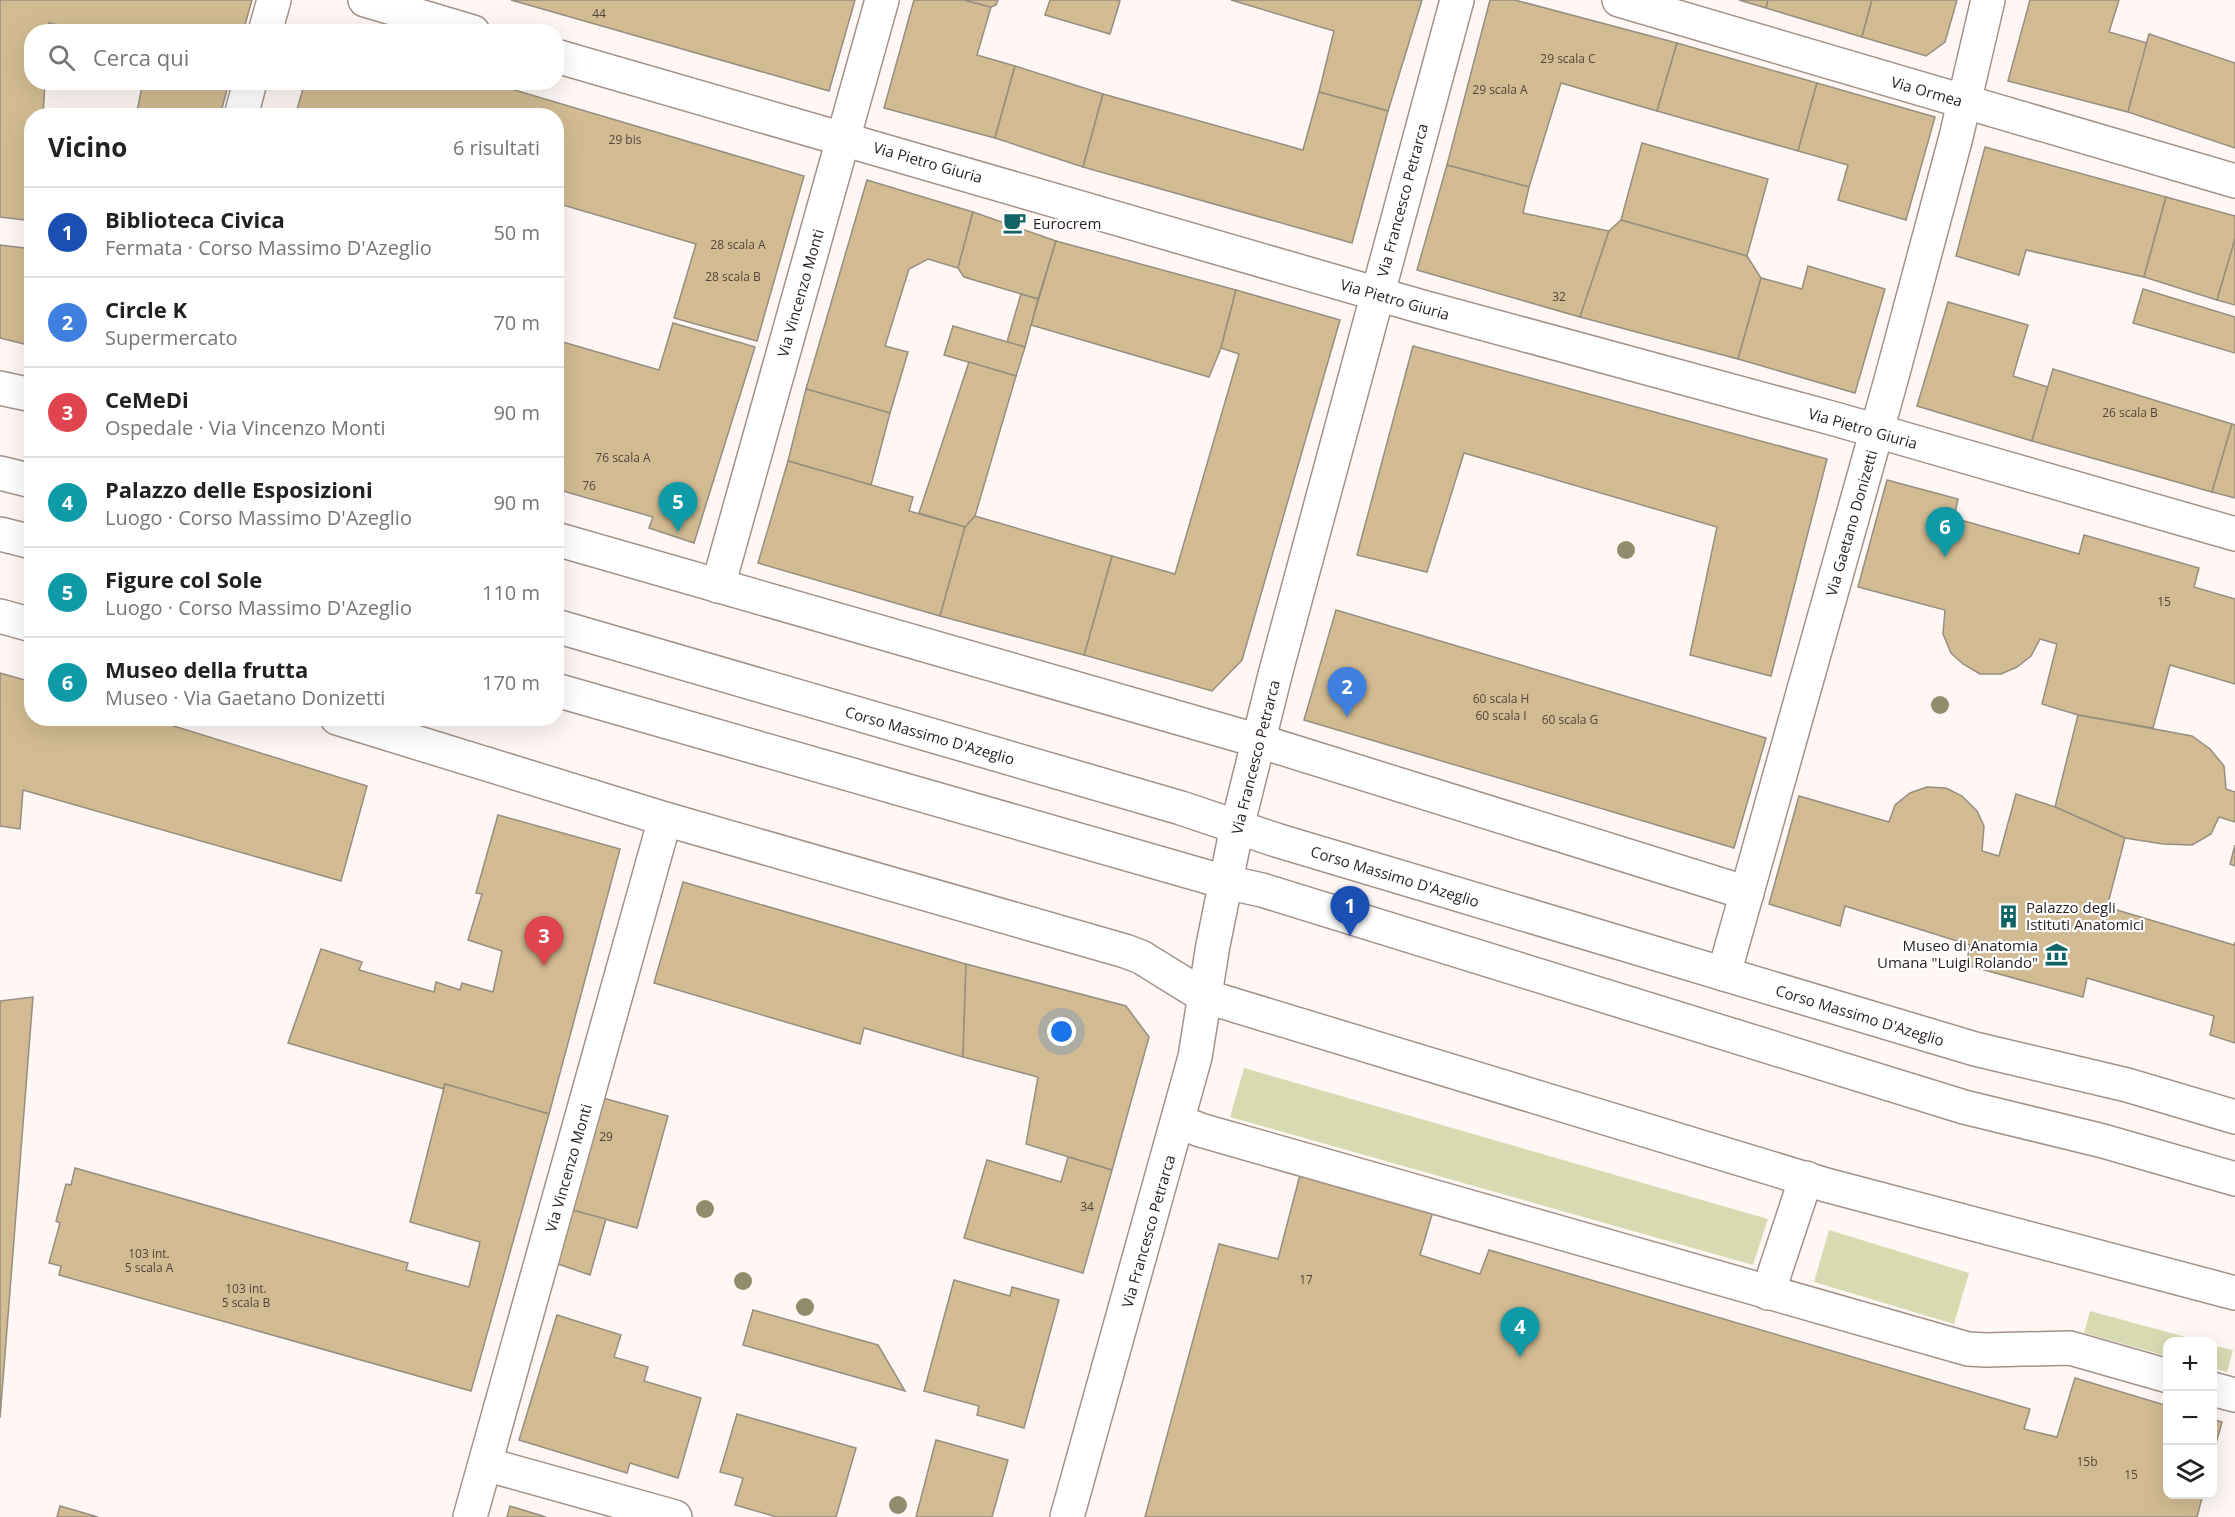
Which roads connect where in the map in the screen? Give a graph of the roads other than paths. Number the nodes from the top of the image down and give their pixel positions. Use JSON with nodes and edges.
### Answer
{"nodes":[{"id":1,"x":274,"y":0,"type":"edge"},
{"id":2,"x":364,"y":0,"type":"edge"},
{"id":3,"x":882,"y":0,"type":"edge"},
{"id":4,"x":1457,"y":0,"type":"edge"},
{"id":5,"x":1619,"y":0,"type":"edge"},
{"id":6,"x":1988,"y":0,"type":"edge"},
{"id":7,"x":267,"y":24,"type":"edge"},
{"id":8,"x":446,"y":24,"type":"edge"},
{"id":9,"x":564,"y":58,"type":"edge"},
{"id":10,"x":248,"y":90,"type":"edge"},
{"id":11,"x":1964,"y":102,"type":"junction"},
{"id":12,"x":243,"y":108,"type":"edge"},
{"id":13,"x":844,"y":138,"type":"junction"},
{"id":14,"x":2235,"y":181,"type":"edge"},
{"id":15,"x":1377,"y":293,"type":"junction"},
{"id":16,"x":0,"y":388,"type":"edge"},
{"id":17,"x":24,"y":393,"type":"edge"},
{"id":18,"x":1876,"y":431,"type":"junction"},
{"id":19,"x":0,"y":473,"type":"edge"},
{"id":20,"x":24,"y":479,"type":"edge"},
{"id":21,"x":0,"y":534,"type":"edge"},
{"id":22,"x":2235,"y":534,"type":"edge"},
{"id":23,"x":24,"y":540,"type":"edge"},
{"id":24,"x":564,"y":541,"type":"edge"},
{"id":25,"x":718,"y":586,"type":"junction"},
{"id":26,"x":0,"y":616,"type":"edge"},
{"id":27,"x":24,"y":623,"type":"edge"},
{"id":28,"x":564,"y":628,"type":"edge"},
{"id":29,"x":564,"y":692,"type":"edge"},
{"id":30,"x":363,"y":726,"type":"edge"},
{"id":31,"x":1259,"y":741,"type":"junction"},
{"id":32,"x":665,"y":819,"type":"junction"},
{"id":33,"x":1237,"y":827,"type":"junction"},
{"id":34,"x":1225,"y":882,"type":"junction"},
{"id":35,"x":1747,"y":893,"type":"junction"},
{"id":36,"x":1724,"y":974,"type":"junction"},
{"id":37,"x":1204,"y":996,"type":"junction"},
{"id":38,"x":2235,"y":1117,"type":"edge"},
{"id":39,"x":1178,"y":1121,"type":"junction"},
{"id":40,"x":1806,"y":1178,"type":"junction"},
{"id":41,"x":2235,"y":1179,"type":"edge"},
{"id":42,"x":1768,"y":1293,"type":"junction"},
{"id":43,"x":2235,"y":1293,"type":"edge"},
{"id":44,"x":2163,"y":1375,"type":"edge"},
{"id":45,"x":2217,"y":1390,"type":"edge"},
{"id":46,"x":2235,"y":1395,"type":"edge"},
{"id":47,"x":485,"y":1464,"type":"junction"},
{"id":48,"x":470,"y":1517,"type":"edge"},
{"id":49,"x":675,"y":1517,"type":"edge"},
{"id":50,"x":1067,"y":1517,"type":"edge"}],
"edges":[{"from":1,"to":7,"type":"street"},
{"from":2,"to":8,"type":"street"},
{"from":3,"to":13,"type":"street","name":"Via Vincenzo Monti"},
{"from":4,"to":15,"type":"street","name":"Via Francesco Petrarca"},
{"from":5,"to":11,"type":"street","name":"Via Ormea"},
{"from":6,"to":11,"type":"street","name":"Via Gaetano Donizetti"},
{"from":9,"to":13,"type":"street","name":"Via Pietro Giuria"},
{"from":10,"to":12,"type":"street"},
{"from":11,"to":14,"type":"street","name":"Via Ormea"},
{"from":11,"to":18,"type":"street","name":"Via Gaetano Donizetti"},
{"from":13,"to":15,"type":"street","name":"Via Pietro Giuria"},
{"from":13,"to":25,"type":"street","name":"Via Vincenzo Monti"},
{"from":15,"to":18,"type":"street","name":"Via Pietro Giuria"},
{"from":15,"to":31,"type":"street","name":"Via Francesco Petrarca"},
{"from":16,"to":17,"type":"street"},
{"from":18,"to":22,"type":"street","name":"Via Pietro Giuria"},
{"from":18,"to":35,"type":"street","name":"Via Gaetano Donizetti"},
{"from":19,"to":20,"type":"street"},
{"from":21,"to":23,"type":"street"},
{"from":24,"to":25,"type":"street"},
{"from":25,"to":31,"type":"street"},
{"from":26,"to":27,"type":"street"},
{"from":28,"to":33,"type":"street","name":"Corso Massimo D'Azeglio"},
{"from":29,"to":34,"type":"street"},
{"from":30,"to":32,"type":"street"},
{"from":31,"to":33,"type":"street","name":"Via Francesco Petrarca"},
{"from":31,"to":35,"type":"street"},
{"from":32,"to":37,"type":"street"},
{"from":32,"to":47,"type":"street","name":"Via Vincenzo Monti"},
{"from":33,"to":34,"type":"street","name":"Via Francesco Petrarca"},
{"from":33,"to":36,"type":"street","name":"Corso Massimo D'Azeglio"},
{"from":34,"to":37,"type":"street","name":"Via Francesco Petrarca"},
{"from":34,"to":41,"type":"street"},
{"from":35,"to":36,"type":"street","name":"Via Gaetano Donizetti"},
{"from":36,"to":38,"type":"street","name":"Corso Massimo D'Azeglio"},
{"from":37,"to":39,"type":"street","name":"Via Francesco Petrarca"},
{"from":37,"to":40,"type":"street"},
{"from":39,"to":42,"type":"street"},
{"from":39,"to":50,"type":"street","name":"Via Francesco Petrarca"},
{"from":40,"to":42,"type":"street"},
{"from":40,"to":43,"type":"street"},
{"from":42,"to":44,"type":"street"},
{"from":45,"to":46,"type":"street"},
{"from":47,"to":48,"type":"street","name":"Via Vincenzo Monti"},
{"from":47,"to":49,"type":"street"}]}
